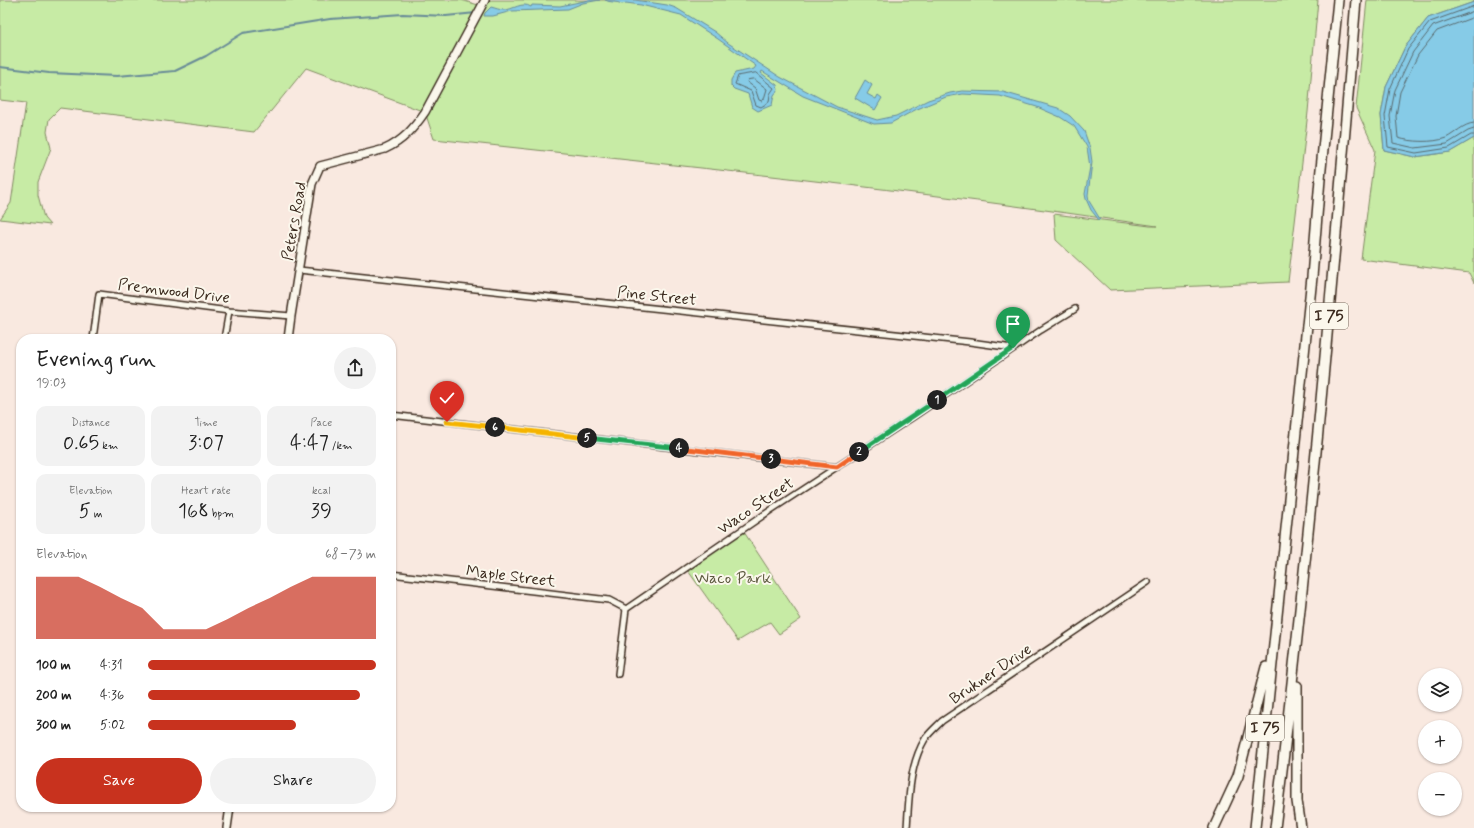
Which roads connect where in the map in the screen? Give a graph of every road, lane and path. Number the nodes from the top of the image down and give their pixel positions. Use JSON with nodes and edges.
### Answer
{"nodes":[{"id":1,"x":1338,"y":0,"type":"edge"},
{"id":2,"x":1356,"y":0,"type":"edge"},
{"id":3,"x":483,"y":3,"type":"edge"},
{"id":4,"x":299,"y":270,"type":"junction"},
{"id":5,"x":1075,"y":309,"type":"dead end"},
{"id":6,"x":229,"y":311,"type":"junction"},
{"id":7,"x":291,"y":316,"type":"junction"},
{"id":8,"x":94,"y":334,"type":"edge"},
{"id":9,"x":225,"y":334,"type":"edge"},
{"id":10,"x":289,"y":334,"type":"edge"},
{"id":11,"x":1013,"y":348,"type":"junction"},
{"id":12,"x":396,"y":416,"type":"edge"},
{"id":13,"x":837,"y":467,"type":"junction"},
{"id":14,"x":396,"y":575,"type":"edge"},
{"id":15,"x":1148,"y":582,"type":"dead end"},
{"id":16,"x":626,"y":609,"type":"junction"},
{"id":17,"x":1275,"y":628,"type":"junction"},
{"id":18,"x":1297,"y":631,"type":"junction"},
{"id":19,"x":618,"y":674,"type":"dead end"},
{"id":20,"x":229,"y":812,"type":"edge"},
{"id":21,"x":227,"y":828,"type":"edge"},
{"id":22,"x":907,"y":828,"type":"edge"},
{"id":23,"x":1214,"y":828,"type":"edge"},
{"id":24,"x":1255,"y":828,"type":"edge"},
{"id":25,"x":1275,"y":828,"type":"edge"},
{"id":26,"x":1301,"y":828,"type":"edge"}],
"edges":[{"from":1,"to":17,"type":"highway","number":"I 75"},
{"from":2,"to":18,"type":"highway","number":"I 75"},
{"from":3,"to":4,"type":"street","name":"Peters Road"},
{"from":4,"to":7,"type":"street","name":"Peters Road"},
{"from":4,"to":11,"type":"street","name":"Pine Street"},
{"from":5,"to":11,"type":"street","name":"Waco Street"},
{"from":6,"to":7,"type":"street","name":"Premwood Drive"},
{"from":6,"to":8,"type":"street","name":"Premwood Drive"},
{"from":6,"to":9,"type":"street"},
{"from":7,"to":10,"type":"street","name":"Peters Road"},
{"from":11,"to":13,"type":"street","name":"Waco Street"},
{"from":12,"to":13,"type":"street"},
{"from":13,"to":16,"type":"street","name":"Waco Street"},
{"from":14,"to":16,"type":"street","name":"Maple Street"},
{"from":15,"to":22,"type":"street","name":"Brukner Drive"},
{"from":16,"to":19,"type":"street"},
{"from":17,"to":23,"type":"highway"},
{"from":17,"to":24,"type":"highway","number":"I 75"},
{"from":18,"to":25,"type":"highway","number":"I 75"},
{"from":18,"to":26,"type":"highway"},
{"from":20,"to":21,"type":"street"}]}
